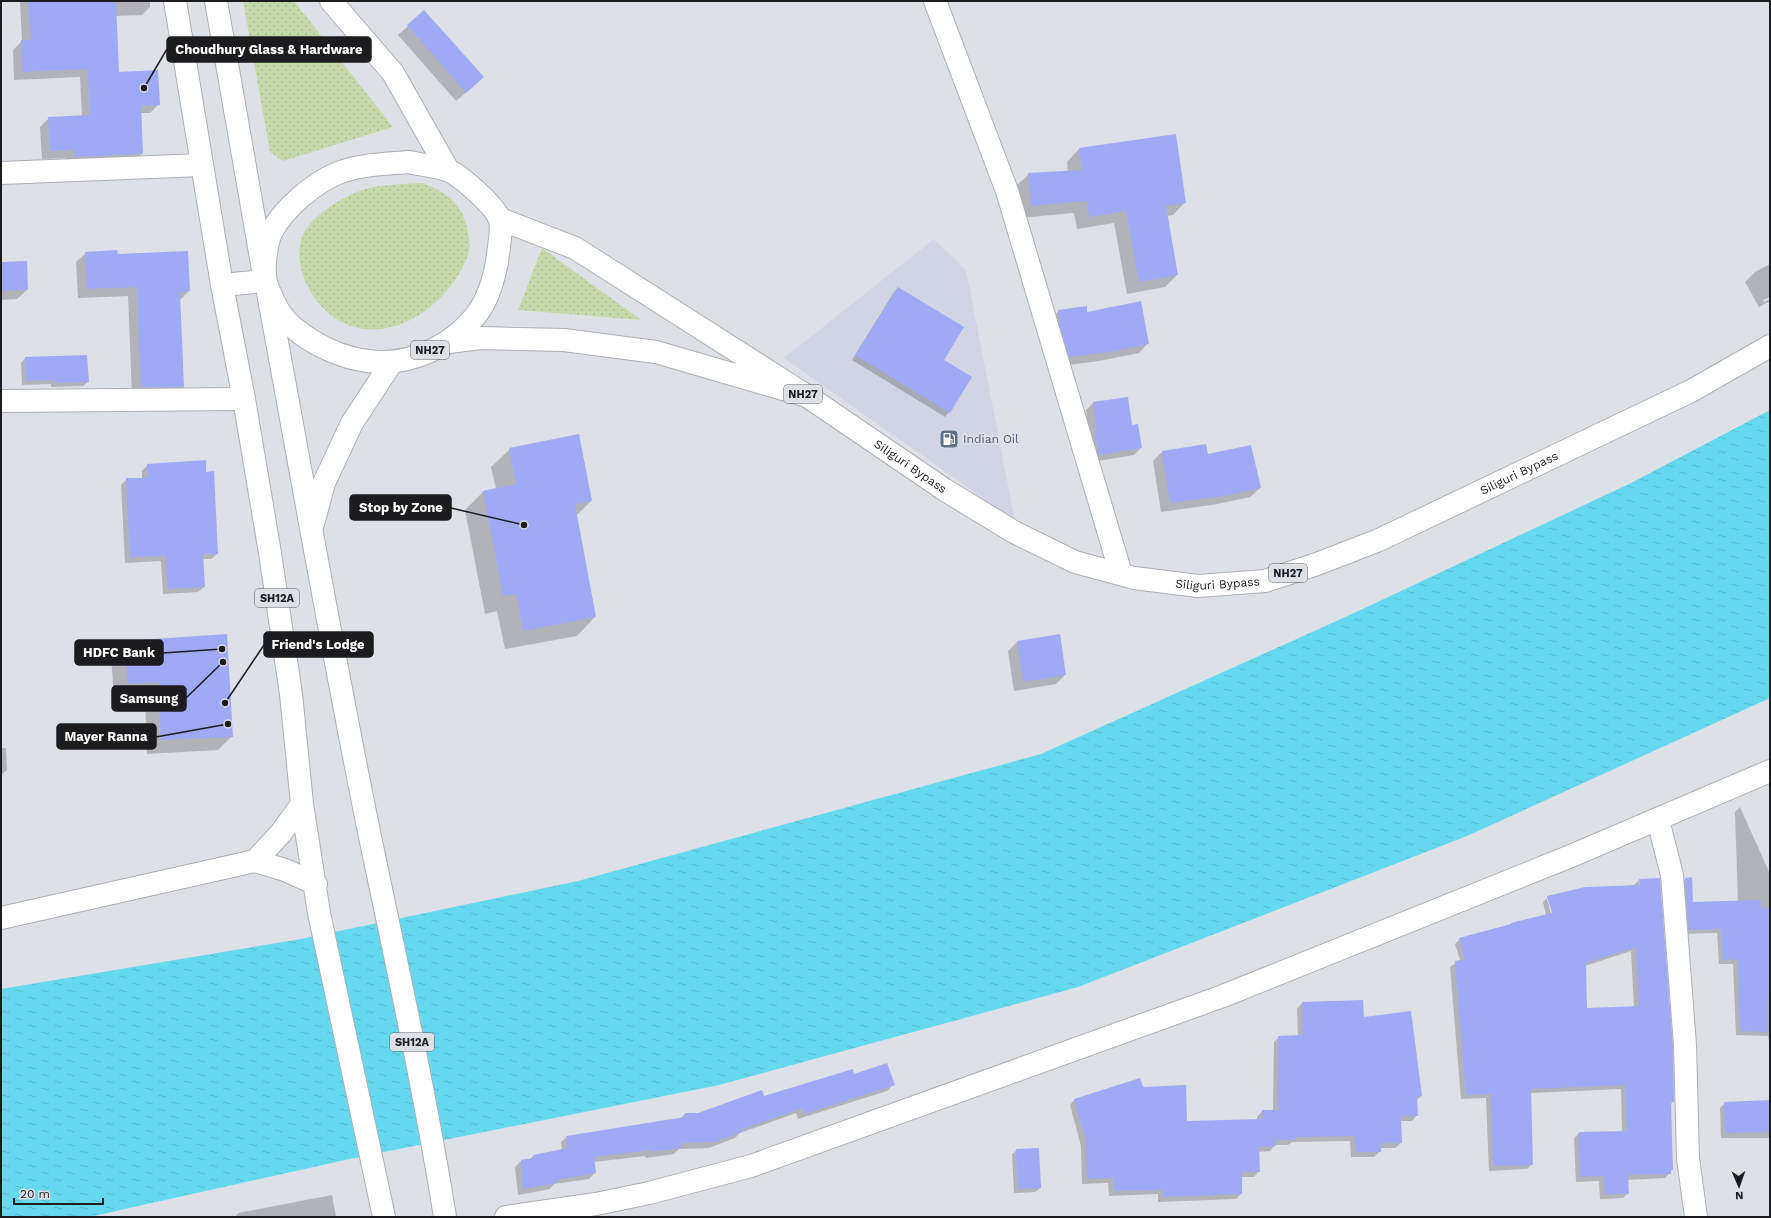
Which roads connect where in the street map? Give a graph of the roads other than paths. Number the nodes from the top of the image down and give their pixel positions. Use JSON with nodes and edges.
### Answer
{"nodes":[{"id":1,"x":175,"y":1,"type":"edge"},
{"id":2,"x":216,"y":1,"type":"edge"},
{"id":3,"x":331,"y":1,"type":"edge"},
{"id":4,"x":935,"y":1,"type":"edge"},
{"id":5,"x":202,"y":165,"type":"junction"},
{"id":6,"x":448,"y":170,"type":"junction"},
{"id":7,"x":1,"y":173,"type":"edge"},
{"id":8,"x":500,"y":219,"type":"junction"},
{"id":9,"x":265,"y":281,"type":"junction"},
{"id":10,"x":222,"y":285,"type":"junction"},
{"id":11,"x":448,"y":342,"type":"junction"},
{"id":12,"x":1770,"y":346,"type":"edge"},
{"id":13,"x":392,"y":362,"type":"junction"},
{"id":14,"x":807,"y":396,"type":"junction"},
{"id":15,"x":244,"y":399,"type":"junction"},
{"id":16,"x":1,"y":400,"type":"edge"},
{"id":17,"x":312,"y":529,"type":"junction"},
{"id":18,"x":1121,"y":574,"type":"junction"},
{"id":19,"x":1770,"y":771,"type":"edge"},
{"id":20,"x":302,"y":804,"type":"junction"},
{"id":21,"x":1658,"y":820,"type":"junction"},
{"id":22,"x":255,"y":861,"type":"junction"},
{"id":23,"x":316,"y":884,"type":"junction"},
{"id":24,"x":1,"y":918,"type":"edge"},
{"id":25,"x":384,"y":1217,"type":"edge"},
{"id":26,"x":445,"y":1217,"type":"edge"},
{"id":27,"x":506,"y":1217,"type":"edge"},
{"id":28,"x":1696,"y":1217,"type":"edge"}],
"edges":[{"from":1,"to":5,"type":"main road"},
{"from":2,"to":9,"type":"main road","number":"NH27"},
{"from":3,"to":6,"type":"main road","number":"NH27"},
{"from":4,"to":18,"type":"main road"},
{"from":5,"to":7,"type":"main road"},
{"from":5,"to":10,"type":"main road"},
{"from":6,"to":8,"type":"main road","number":"NH27"},
{"from":6,"to":9,"type":"main road","number":"NH27"},
{"from":8,"to":11,"type":"main road","number":"NH27"},
{"from":8,"to":14,"type":"main road","number":"NH27"},
{"from":9,"to":10,"type":"main road"},
{"from":9,"to":13,"type":"main road","number":"NH27"},
{"from":9,"to":17,"type":"main road","number":"SH12A"},
{"from":10,"to":15,"type":"main road","number":"SH12A"},
{"from":11,"to":13,"type":"main road","number":"NH27"},
{"from":11,"to":14,"type":"main road","number":"NH27"},
{"from":12,"to":18,"type":"main road","name":"Siliguri Bypass","number":"NH27"},
{"from":13,"to":17,"type":"main road","number":"SH12A"},
{"from":14,"to":18,"type":"main road","name":"Siliguri Bypass","number":"NH27"},
{"from":15,"to":16,"type":"main road"},
{"from":15,"to":20,"type":"main road","number":"SH12A"},
{"from":17,"to":26,"type":"main road","number":"SH12A"},
{"from":19,"to":21,"type":"main road"},
{"from":20,"to":22,"type":"main road"},
{"from":20,"to":23,"type":"main road","number":"SH12A"},
{"from":21,"to":27,"type":"main road"},
{"from":21,"to":28,"type":"main road"},
{"from":22,"to":23,"type":"main road"},
{"from":22,"to":24,"type":"main road"},
{"from":23,"to":25,"type":"main road","number":"SH12A"}]}
